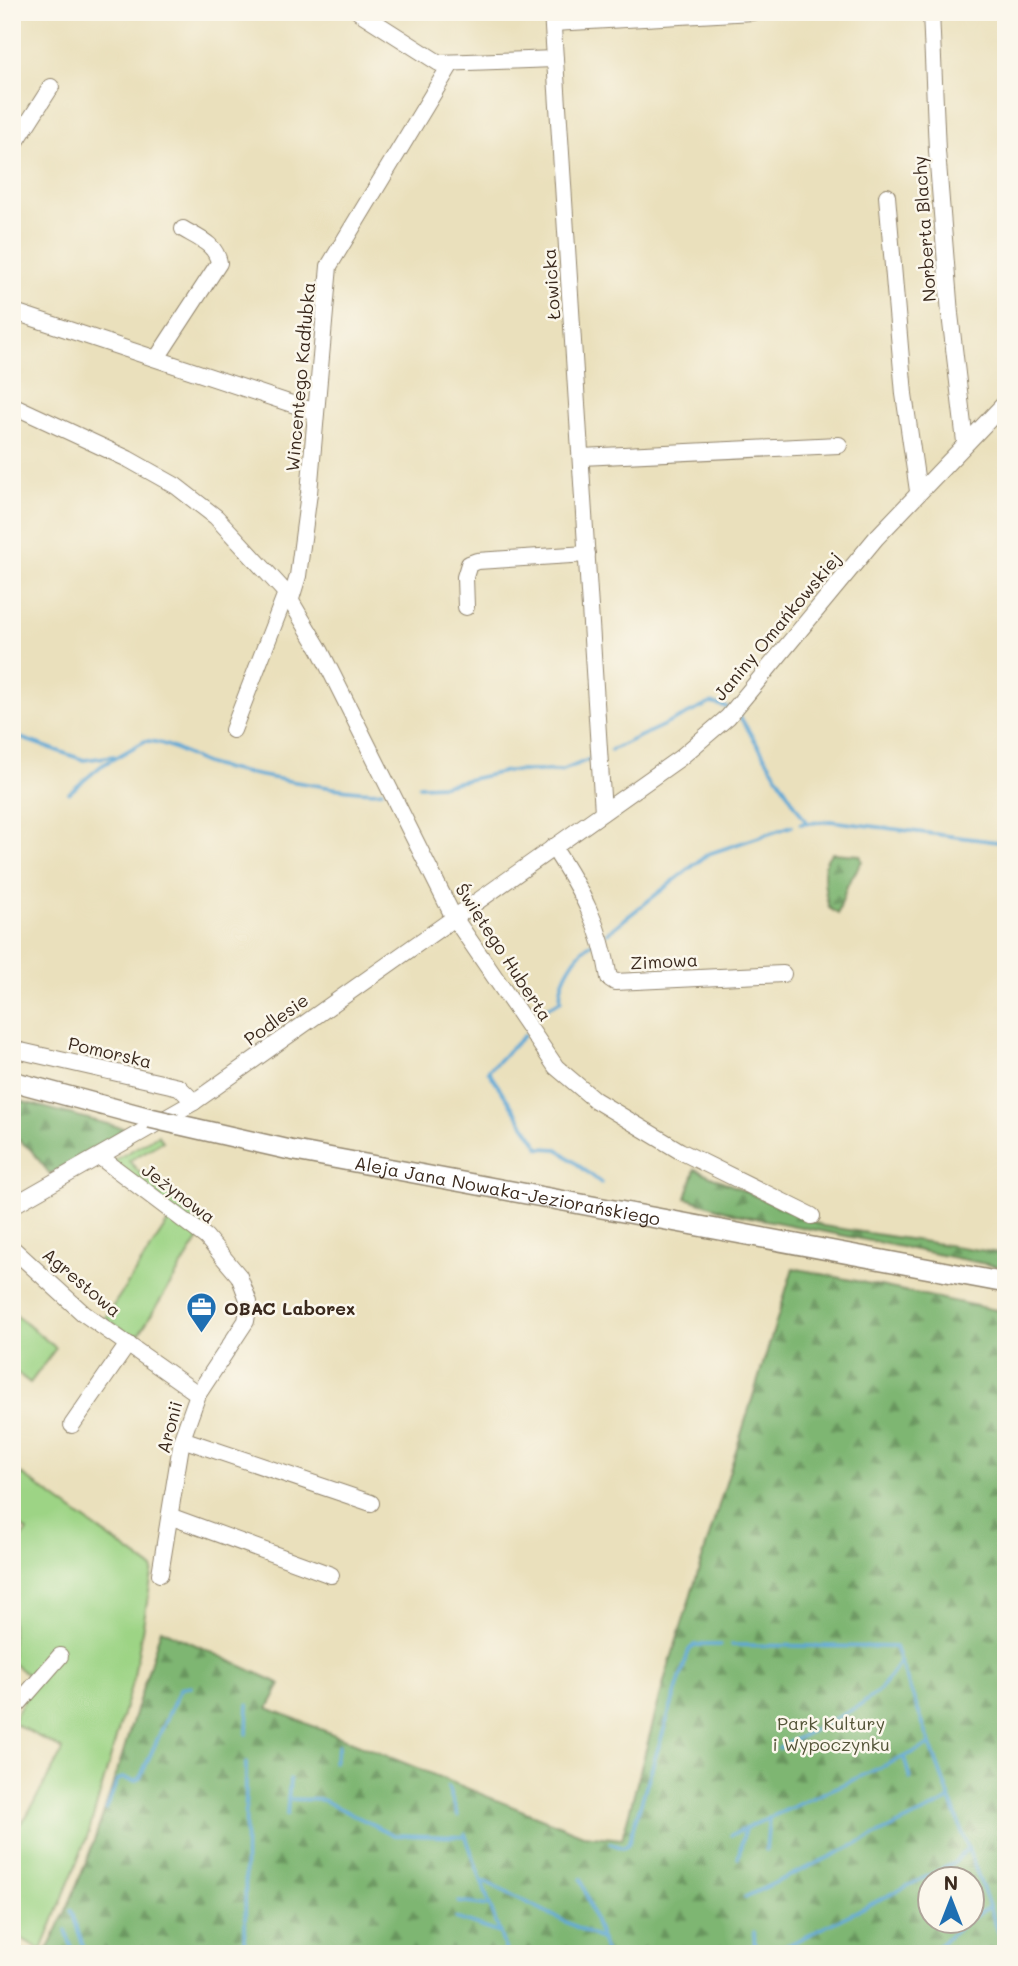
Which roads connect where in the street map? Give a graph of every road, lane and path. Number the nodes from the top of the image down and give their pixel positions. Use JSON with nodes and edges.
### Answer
{"nodes":[{"id":1,"x":359,"y":12,"type":"edge"},
{"id":2,"x":753,"y":12,"type":"edge"},
{"id":3,"x":931,"y":12,"type":"edge"},
{"id":4,"x":553,"y":18,"type":"edge"},
{"id":5,"x":555,"y":60,"type":"junction"},
{"id":6,"x":451,"y":64,"type":"junction"},
{"id":7,"x":51,"y":87,"type":"dead end"},
{"id":8,"x":12,"y":148,"type":"edge"},
{"id":9,"x":887,"y":196,"type":"dead end"},
{"id":10,"x":183,"y":229,"type":"dead end"},
{"id":11,"x":12,"y":311,"type":"edge"},
{"id":12,"x":157,"y":358,"type":"junction"},
{"id":13,"x":1006,"y":402,"type":"edge"},
{"id":14,"x":12,"y":405,"type":"edge"},
{"id":15,"x":317,"y":412,"type":"junction"},
{"id":16,"x":965,"y":442,"type":"junction"},
{"id":17,"x":839,"y":445,"type":"dead end"},
{"id":18,"x":581,"y":457,"type":"junction"},
{"id":19,"x":918,"y":491,"type":"junction"},
{"id":20,"x":587,"y":554,"type":"junction"},
{"id":21,"x":289,"y":596,"type":"junction"},
{"id":22,"x":466,"y":607,"type":"dead end"},
{"id":23,"x":233,"y":730,"type":"dead end"},
{"id":24,"x":603,"y":812,"type":"junction"},
{"id":25,"x":553,"y":847,"type":"junction"},
{"id":26,"x":453,"y":916,"type":"junction"},
{"id":27,"x":783,"y":974,"type":"dead end"},
{"id":28,"x":12,"y":1049,"type":"edge"},
{"id":29,"x":12,"y":1081,"type":"edge"},
{"id":30,"x":194,"y":1102,"type":"junction"},
{"id":31,"x":100,"y":1157,"type":"junction"},
{"id":32,"x":12,"y":1206,"type":"edge"},
{"id":33,"x":812,"y":1216,"type":"dead end"},
{"id":34,"x":12,"y":1248,"type":"edge"},
{"id":35,"x":1006,"y":1283,"type":"edge"},
{"id":36,"x":249,"y":1302,"type":"joint"},
{"id":37,"x":128,"y":1344,"type":"junction"},
{"id":38,"x":198,"y":1394,"type":"junction"},
{"id":39,"x":72,"y":1425,"type":"dead end"},
{"id":40,"x":182,"y":1439,"type":"junction"},
{"id":41,"x":371,"y":1503,"type":"dead end"},
{"id":42,"x":172,"y":1517,"type":"junction"},
{"id":43,"x":160,"y":1574,"type":"dead end"},
{"id":44,"x":331,"y":1575,"type":"dead end"},
{"id":45,"x":60,"y":1657,"type":"dead end"},
{"id":46,"x":12,"y":1711,"type":"edge"}],
"edges":[{"from":1,"to":6,"type":"street"},
{"from":2,"to":4,"type":"street"},
{"from":3,"to":16,"type":"street","name":"Norberta Blachy"},
{"from":4,"to":5,"type":"street","name":"Łowicka"},
{"from":5,"to":6,"type":"street"},
{"from":5,"to":18,"type":"street","name":"Łowicka"},
{"from":6,"to":15,"type":"street","name":"Wincentego Kadłubka"},
{"from":7,"to":8,"type":"street"},
{"from":9,"to":19,"type":"street"},
{"from":10,"to":12,"type":"street"},
{"from":11,"to":12,"type":"street"},
{"from":12,"to":15,"type":"street"},
{"from":13,"to":16,"type":"street","name":"Janiny Omańkowskiej"},
{"from":14,"to":21,"type":"street","name":"Świętego Huberta"},
{"from":15,"to":21,"type":"street","name":"Wincentego Kadłubka"},
{"from":16,"to":19,"type":"street","name":"Janiny Omańkowskiej"},
{"from":17,"to":18,"type":"street"},
{"from":18,"to":20,"type":"street","name":"Łowicka"},
{"from":19,"to":24,"type":"street","name":"Janiny Omańkowskiej"},
{"from":20,"to":22,"type":"street"},
{"from":20,"to":24,"type":"street","name":"Łowicka"},
{"from":21,"to":23,"type":"street"},
{"from":21,"to":26,"type":"street","name":"Świętego Huberta"},
{"from":24,"to":25,"type":"street","name":"Janiny Omańkowskiej"},
{"from":25,"to":26,"type":"street","name":"Podlesie"},
{"from":25,"to":27,"type":"street","name":"Zimowa"},
{"from":26,"to":30,"type":"street","name":"Podlesie"},
{"from":26,"to":33,"type":"street","name":"Świętego Huberta"},
{"from":28,"to":30,"type":"street","name":"Pomorska"},
{"from":29,"to":35,"type":"main road","name":"Aleja Jana Nowaka-Jeziorańskiego","bridge":true},
{"from":30,"to":31,"type":"street","name":"Podlesie"},
{"from":31,"to":32,"type":"street","name":"Podlesie"},
{"from":31,"to":36,"type":"street","name":"Jeżynowa"},
{"from":34,"to":37,"type":"street","name":"Agrestowa"},
{"from":36,"to":38,"type":"street","name":"Aronii"},
{"from":37,"to":38,"type":"street","name":"Agrestowa"},
{"from":37,"to":39,"type":"street"},
{"from":38,"to":40,"type":"street","name":"Aronii"},
{"from":40,"to":41,"type":"street"},
{"from":40,"to":42,"type":"street","name":"Aronii"},
{"from":42,"to":43,"type":"street","name":"Aronii"},
{"from":42,"to":44,"type":"street"},
{"from":45,"to":46,"type":"street"}]}
